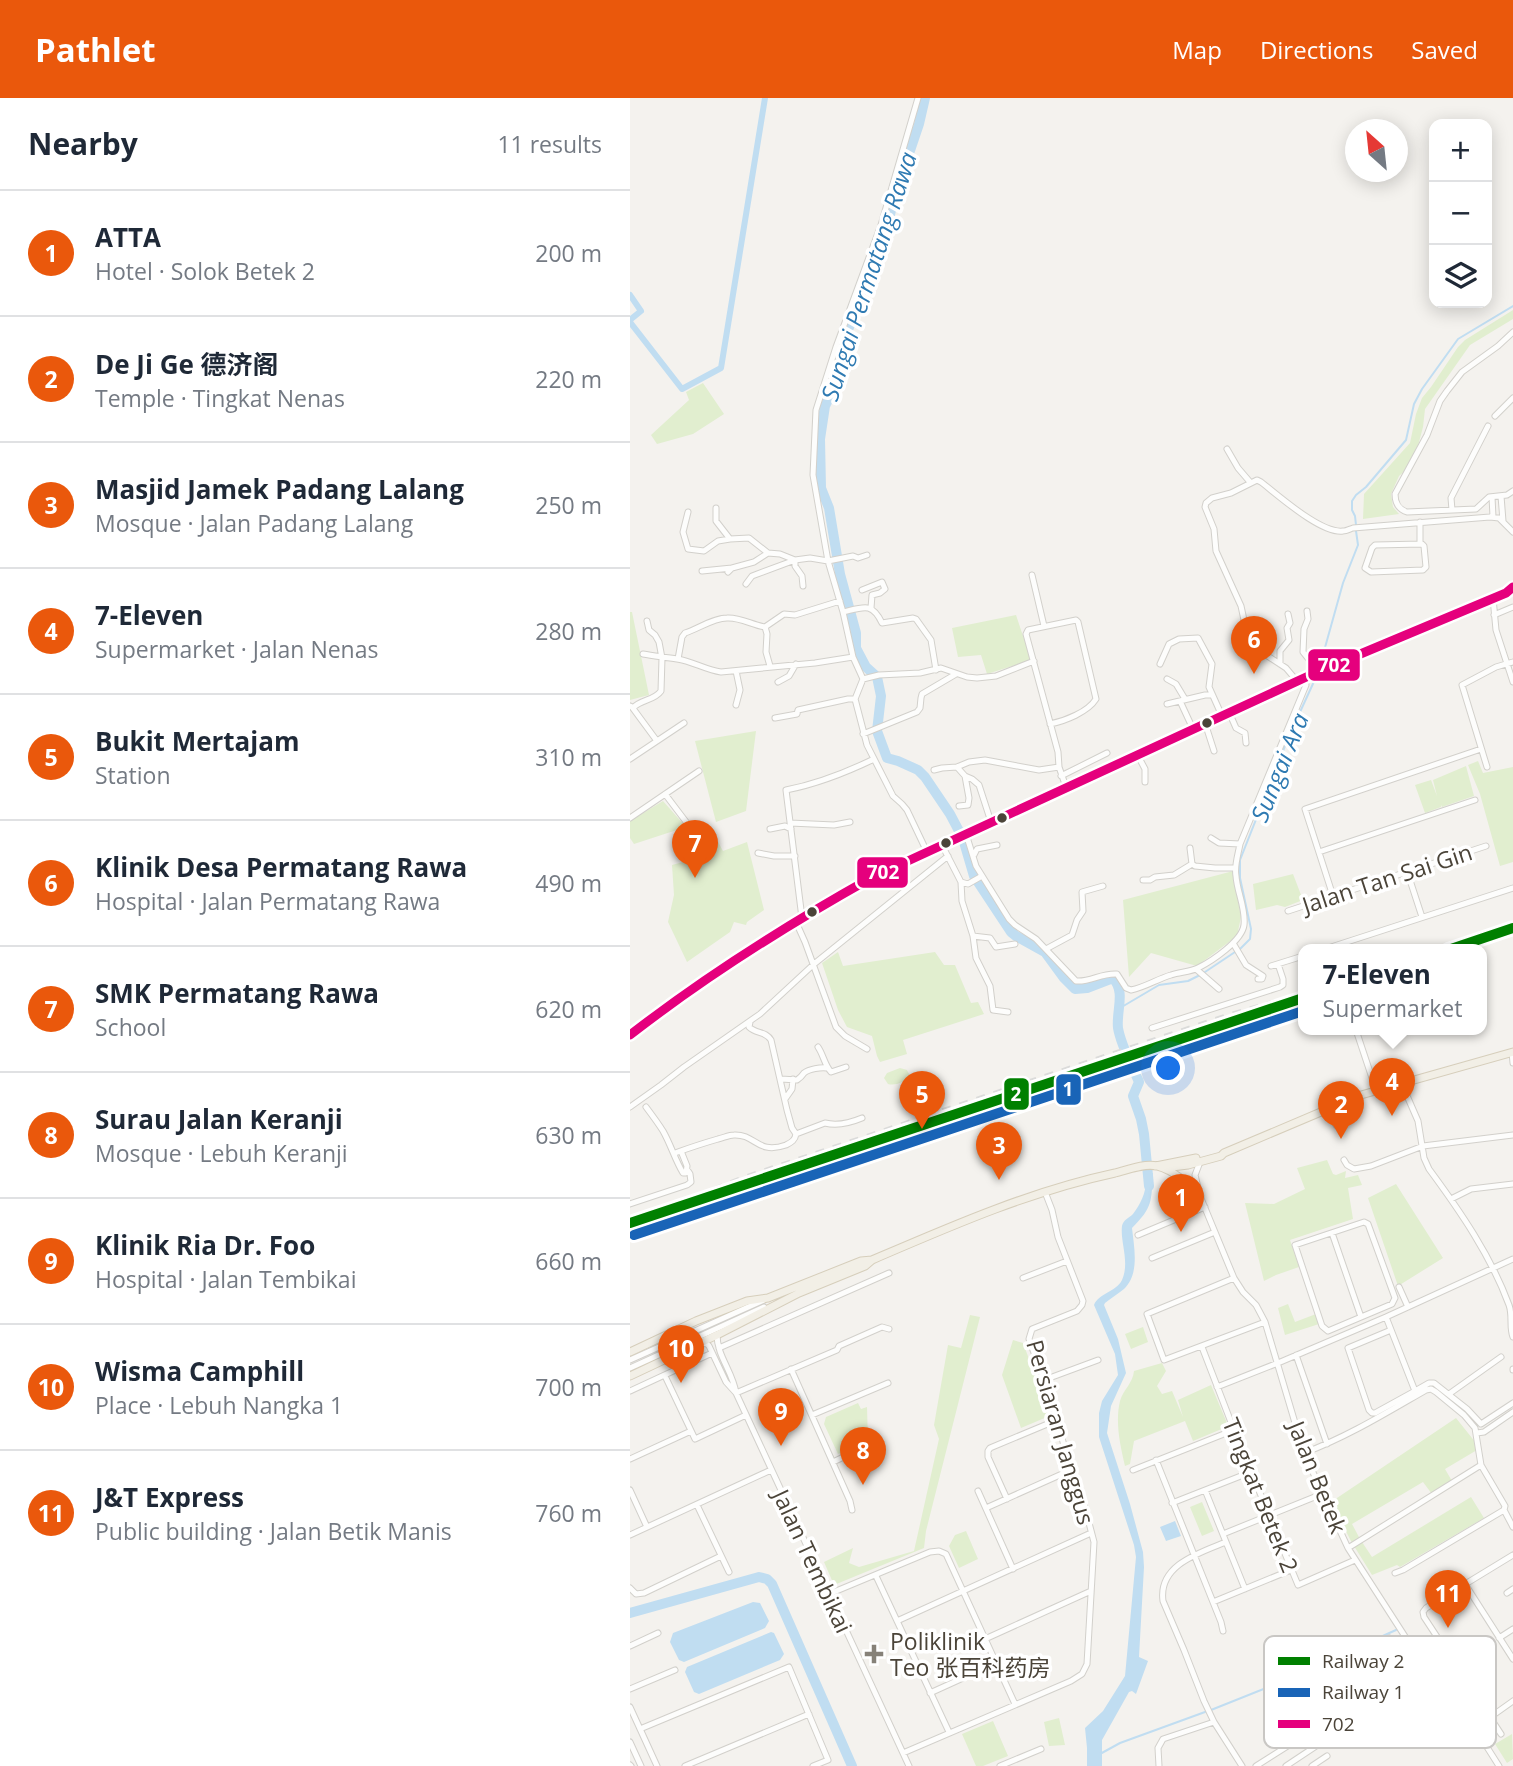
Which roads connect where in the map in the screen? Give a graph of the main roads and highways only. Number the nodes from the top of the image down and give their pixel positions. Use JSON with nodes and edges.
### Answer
{"nodes":[{"id":1,"x":1513,"y":587,"type":"edge"},
{"id":2,"x":1509,"y":593,"type":"edge"},
{"id":3,"x":630,"y":1035,"type":"edge"},
{"id":4,"x":1513,"y":1052,"type":"edge"},
{"id":5,"x":1224,"y":1153,"type":"junction"},
{"id":6,"x":1158,"y":1167,"type":"junction"},
{"id":7,"x":1200,"y":1196,"type":"road end"},
{"id":8,"x":872,"y":1260,"type":"junction"},
{"id":9,"x":630,"y":1352,"type":"edge"},
{"id":10,"x":630,"y":1376,"type":"edge"}],
"edges":[{"from":1,"to":2,"type":"main road"},
{"from":2,"to":3,"type":"main road"},
{"from":4,"to":5,"type":"main road"},
{"from":5,"to":6,"type":"main road"},
{"from":5,"to":6,"type":"main road"},
{"from":6,"to":7,"type":"main road"},
{"from":6,"to":8,"type":"main road"},
{"from":8,"to":9,"type":"main road"},
{"from":8,"to":10,"type":"main road"}]}
